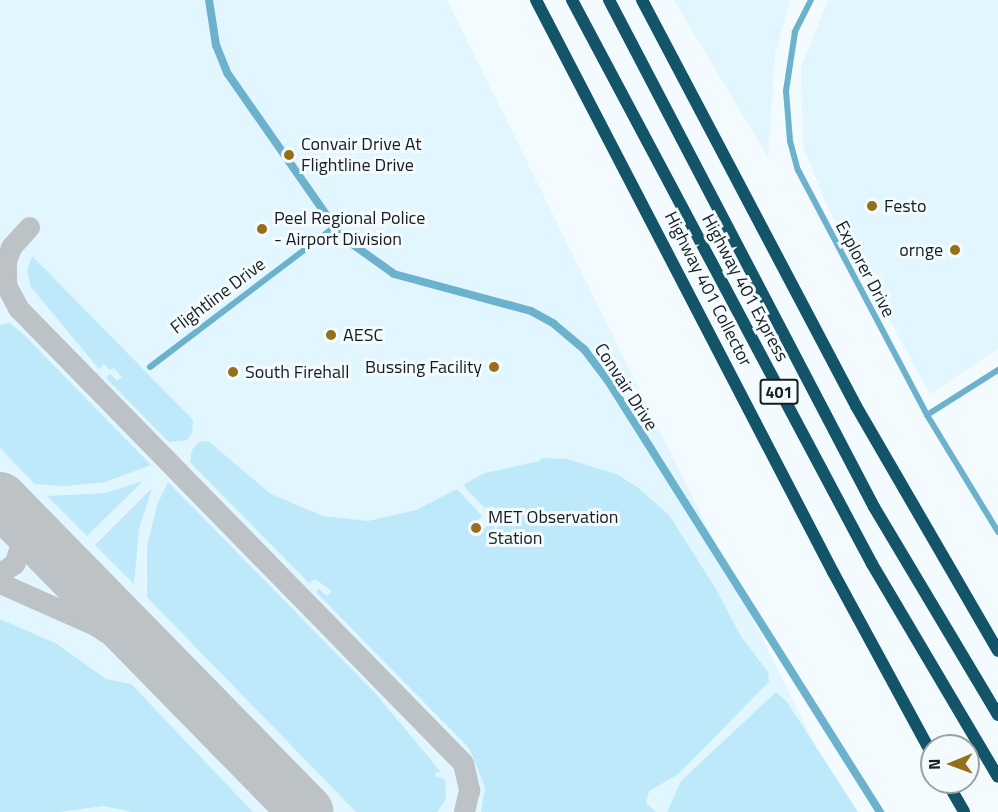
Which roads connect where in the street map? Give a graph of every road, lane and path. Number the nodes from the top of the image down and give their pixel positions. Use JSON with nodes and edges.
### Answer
{"nodes":[{"id":1,"x":209,"y":0,"type":"edge"},
{"id":2,"x":536,"y":0,"type":"edge"},
{"id":3,"x":572,"y":0,"type":"edge"},
{"id":4,"x":609,"y":0,"type":"edge"},
{"id":5,"x":642,"y":0,"type":"edge"},
{"id":6,"x":811,"y":0,"type":"edge"},
{"id":7,"x":333,"y":228,"type":"junction"},
{"id":8,"x":150,"y":367,"type":"dead end"},
{"id":9,"x":998,"y":370,"type":"edge"},
{"id":10,"x":927,"y":415,"type":"junction"},
{"id":11,"x":998,"y":532,"type":"edge"},
{"id":12,"x":998,"y":651,"type":"edge"},
{"id":13,"x":998,"y":715,"type":"edge"},
{"id":14,"x":921,"y":734,"type":"edge"},
{"id":15,"x":998,"y":777,"type":"edge"},
{"id":16,"x":954,"y":794,"type":"edge"},
{"id":17,"x":880,"y":812,"type":"edge"},
{"id":18,"x":964,"y":812,"type":"edge"}],
"edges":[{"from":1,"to":7,"type":"street","name":"Convair Drive"},
{"from":2,"to":14,"type":"highway","name":"Highway 401 Collector","number":"401"},
{"from":3,"to":15,"type":"highway","name":"Highway 401 Express","number":"401"},
{"from":4,"to":13,"type":"highway","name":"Highway 401 Express","number":"401"},
{"from":5,"to":12,"type":"highway"},
{"from":6,"to":10,"type":"street","name":"Explorer Drive"},
{"from":7,"to":8,"type":"street","name":"Flightline Drive"},
{"from":7,"to":17,"type":"street","name":"Convair Drive"},
{"from":9,"to":10,"type":"street"},
{"from":10,"to":11,"type":"street","name":"Explorer Drive"},
{"from":16,"to":18,"type":"highway"}]}
